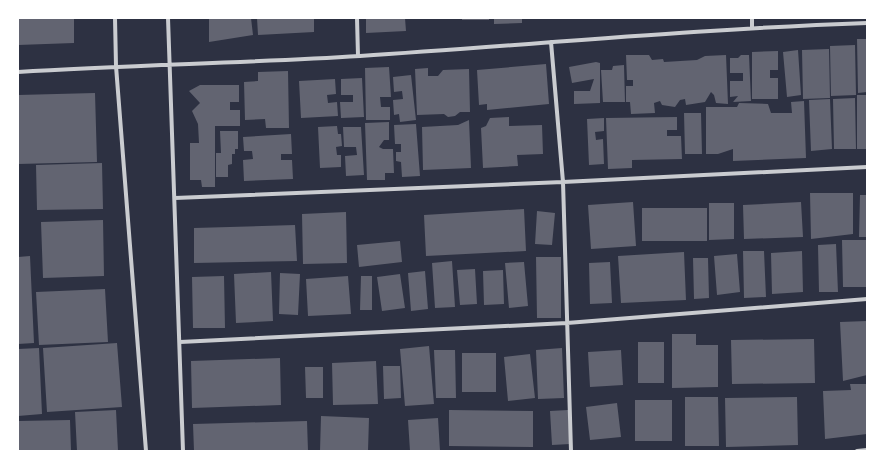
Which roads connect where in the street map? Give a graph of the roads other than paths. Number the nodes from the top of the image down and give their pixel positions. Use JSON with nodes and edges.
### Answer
{"nodes":[{"id":1,"x":115,"y":18,"type":"edge"},
{"id":2,"x":168,"y":18,"type":"edge"},
{"id":3,"x":357,"y":18,"type":"edge"},
{"id":4,"x":752,"y":18,"type":"edge"},
{"id":5,"x":867,"y":23,"type":"edge"},
{"id":6,"x":752,"y":27,"type":"junction"},
{"id":7,"x":551,"y":42,"type":"junction"},
{"id":8,"x":358,"y":56,"type":"junction"},
{"id":9,"x":170,"y":65,"type":"junction"},
{"id":10,"x":116,"y":66,"type":"junction"},
{"id":11,"x":18,"y":72,"type":"edge"},
{"id":12,"x":867,"y":167,"type":"edge"},
{"id":13,"x":563,"y":182,"type":"junction"},
{"id":14,"x":174,"y":198,"type":"junction"},
{"id":15,"x":867,"y":300,"type":"edge"},
{"id":16,"x":567,"y":323,"type":"junction"},
{"id":17,"x":180,"y":342,"type":"junction"},
{"id":18,"x":867,"y":450,"type":"edge"},
{"id":19,"x":146,"y":451,"type":"edge"},
{"id":20,"x":183,"y":451,"type":"edge"},
{"id":21,"x":571,"y":451,"type":"edge"},
{"id":22,"x":857,"y":451,"type":"edge"}],
"edges":[{"from":1,"to":10,"type":"street"},
{"from":2,"to":9,"type":"street"},
{"from":3,"to":8,"type":"street"},
{"from":4,"to":6,"type":"street"},
{"from":5,"to":6,"type":"street"},
{"from":6,"to":7,"type":"street"},
{"from":7,"to":8,"type":"street"},
{"from":7,"to":13,"type":"street"},
{"from":8,"to":9,"type":"street"},
{"from":9,"to":10,"type":"street"},
{"from":9,"to":14,"type":"street"},
{"from":10,"to":11,"type":"street"},
{"from":10,"to":19,"type":"street"},
{"from":12,"to":13,"type":"street"},
{"from":13,"to":14,"type":"street"},
{"from":13,"to":16,"type":"street"},
{"from":14,"to":17,"type":"street"},
{"from":15,"to":16,"type":"street"},
{"from":16,"to":17,"type":"street"},
{"from":16,"to":21,"type":"street"},
{"from":17,"to":20,"type":"street"},
{"from":18,"to":22,"type":"street"}]}
